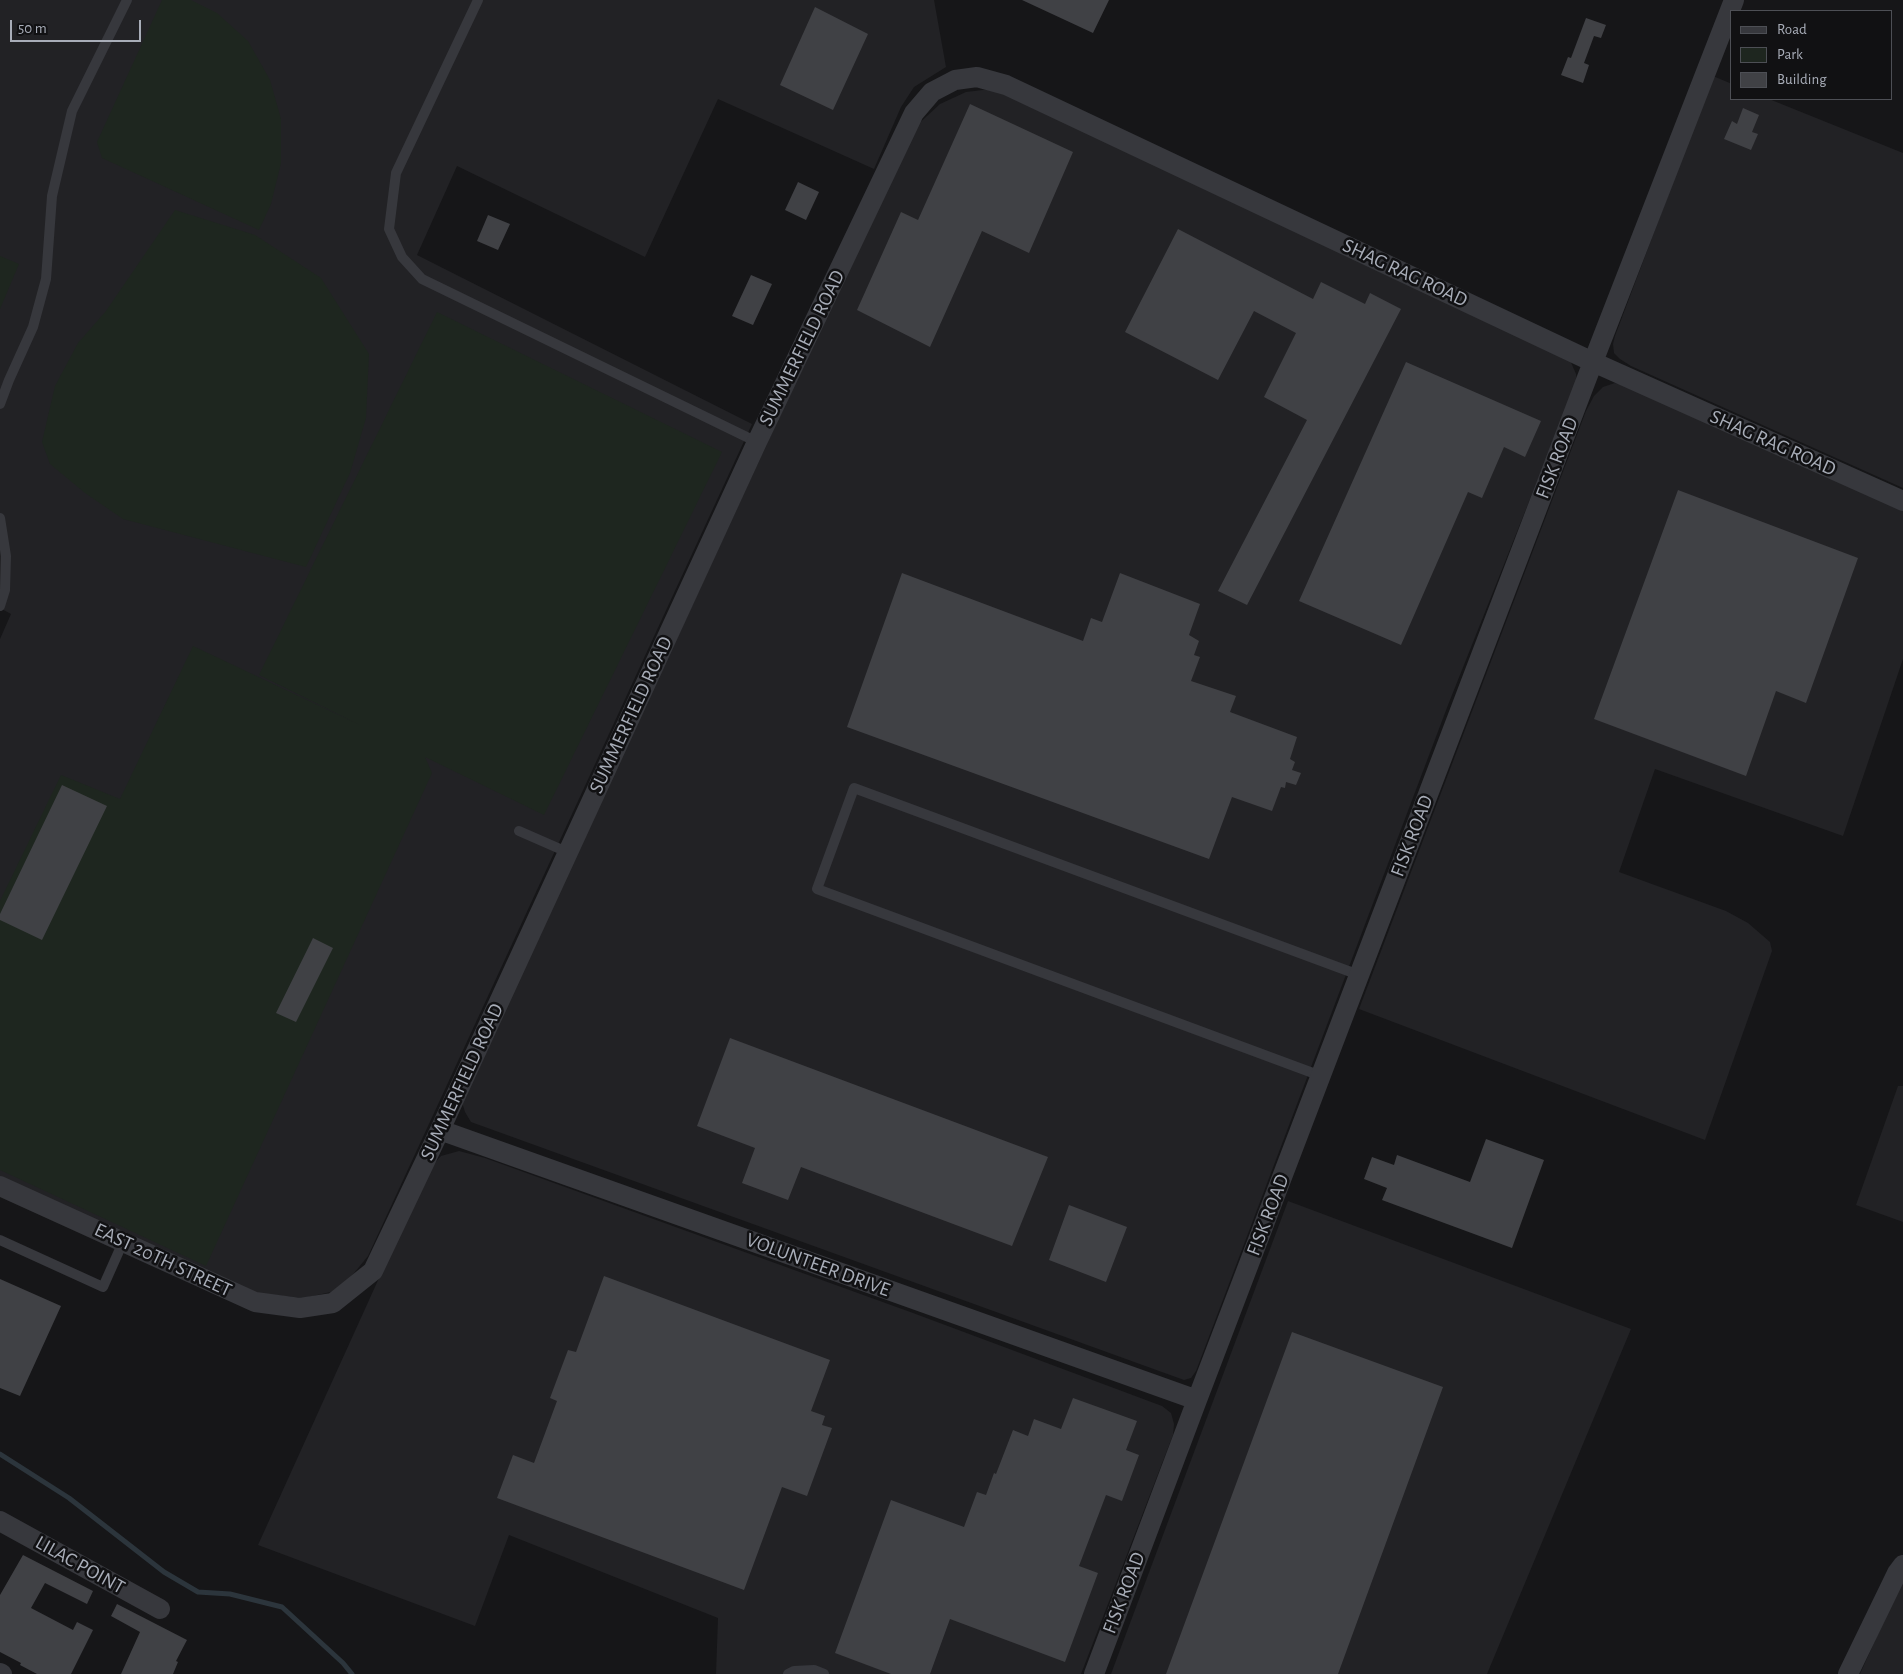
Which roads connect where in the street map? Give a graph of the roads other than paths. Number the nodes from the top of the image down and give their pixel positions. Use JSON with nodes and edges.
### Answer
{"nodes":[{"id":1,"x":127,"y":0,"type":"edge"},
{"id":2,"x":478,"y":0,"type":"edge"},
{"id":3,"x":1730,"y":10,"type":"edge"},
{"id":4,"x":914,"y":113,"type":"joint"},
{"id":5,"x":1593,"y":362,"type":"junction"},
{"id":6,"x":0,"y":404,"type":"edge"},
{"id":7,"x":757,"y":442,"type":"junction"},
{"id":8,"x":1903,"y":502,"type":"edge"},
{"id":9,"x":0,"y":518,"type":"edge"},
{"id":10,"x":0,"y":606,"type":"edge"},
{"id":11,"x":520,"y":831,"type":"dead end"},
{"id":12,"x":568,"y":852,"type":"junction"},
{"id":13,"x":1359,"y":975,"type":"junction"},
{"id":14,"x":1321,"y":1076,"type":"junction"},
{"id":15,"x":440,"y":1130,"type":"junction"},
{"id":16,"x":0,"y":1186,"type":"edge"},
{"id":17,"x":0,"y":1240,"type":"edge"},
{"id":18,"x":123,"y":1242,"type":"junction"},
{"id":19,"x":333,"y":1303,"type":"joint"},
{"id":20,"x":1197,"y":1400,"type":"junction"},
{"id":21,"x":0,"y":1521,"type":"edge"},
{"id":22,"x":1903,"y":1565,"type":"edge"},
{"id":23,"x":160,"y":1609,"type":"dead end"},
{"id":24,"x":788,"y":1674,"type":"edge"},
{"id":25,"x":824,"y":1674,"type":"edge"},
{"id":26,"x":1094,"y":1674,"type":"edge"},
{"id":27,"x":1848,"y":1674,"type":"edge"}],
"edges":[{"from":1,"to":6,"type":"lane"},
{"from":2,"to":7,"type":"lane"},
{"from":3,"to":5,"type":"street","name":"FISK ROAD"},
{"from":4,"to":5,"type":"street","name":"SHAG RAG ROAD"},
{"from":4,"to":7,"type":"street","name":"SUMMERFIELD ROAD"},
{"from":5,"to":8,"type":"street","name":"SHAG RAG ROAD"},
{"from":5,"to":13,"type":"street","name":"FISK ROAD"},
{"from":7,"to":12,"type":"street","name":"SUMMERFIELD ROAD"},
{"from":9,"to":10,"type":"lane"},
{"from":11,"to":12,"type":"lane"},
{"from":12,"to":15,"type":"street","name":"SUMMERFIELD ROAD"},
{"from":13,"to":14,"type":"street","name":"FISK ROAD"},
{"from":13,"to":14,"type":"lane"},
{"from":14,"to":20,"type":"street","name":"FISK ROAD"},
{"from":15,"to":19,"type":"street","name":"SUMMERFIELD ROAD"},
{"from":15,"to":20,"type":"street","name":"VOLUNTEER DRIVE"},
{"from":16,"to":18,"type":"street","name":"EAST 20TH STREET"},
{"from":17,"to":18,"type":"lane"},
{"from":18,"to":19,"type":"street","name":"EAST 20TH STREET"},
{"from":20,"to":26,"type":"street","name":"FISK ROAD"},
{"from":21,"to":23,"type":"street","name":"LILAC POINT"},
{"from":22,"to":27,"type":"street"},
{"from":24,"to":25,"type":"lane"}]}
